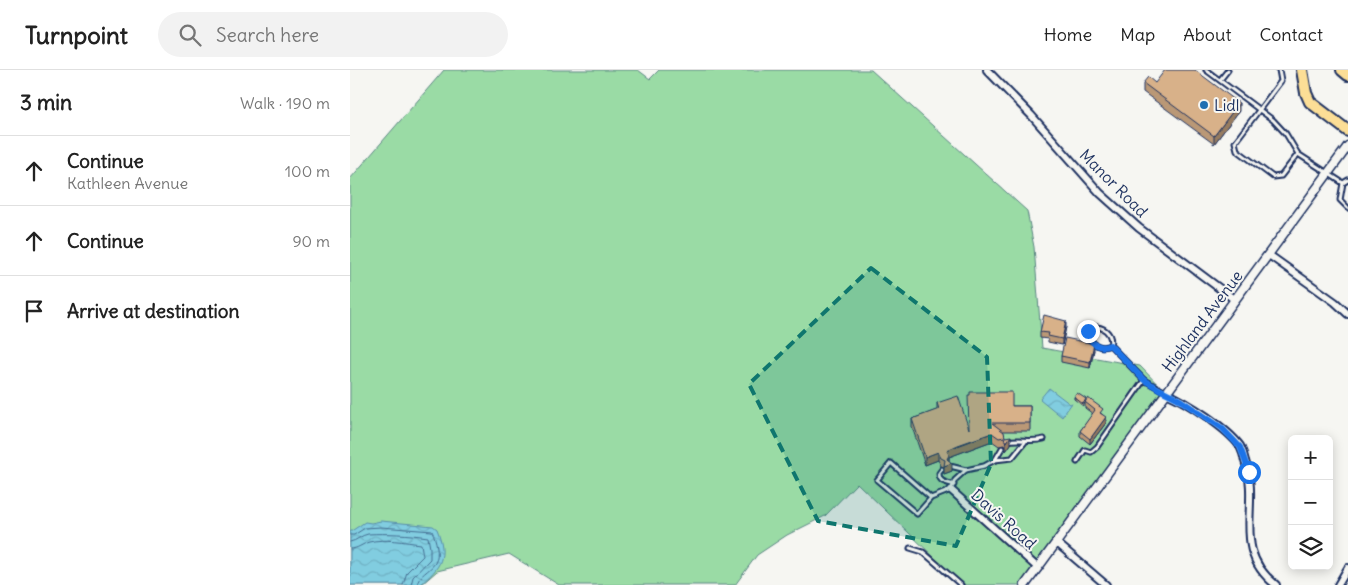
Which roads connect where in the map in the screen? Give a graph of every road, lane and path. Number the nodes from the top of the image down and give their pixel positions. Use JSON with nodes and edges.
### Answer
{"nodes":[{"id":1,"x":987,"y":70,"type":"edge"},
{"id":2,"x":1206,"y":70,"type":"edge"},
{"id":3,"x":1228,"y":70,"type":"edge"},
{"id":4,"x":1279,"y":70,"type":"edge"},
{"id":5,"x":1302,"y":70,"type":"edge"},
{"id":6,"x":1342,"y":70,"type":"edge"},
{"id":7,"x":1348,"y":75,"type":"edge"},
{"id":8,"x":1220,"y":80,"type":"junction"},
{"id":9,"x":1260,"y":110,"type":"junction"},
{"id":10,"x":1348,"y":131,"type":"edge"},
{"id":11,"x":1348,"y":146,"type":"edge"},
{"id":12,"x":1298,"y":154,"type":"junction"},
{"id":13,"x":1328,"y":174,"type":"junction"},
{"id":14,"x":1348,"y":180,"type":"edge"},
{"id":15,"x":1343,"y":183,"type":"junction"},
{"id":16,"x":1348,"y":208,"type":"edge"},
{"id":17,"x":1269,"y":255,"type":"junction"},
{"id":18,"x":1235,"y":300,"type":"junction"},
{"id":19,"x":1348,"y":314,"type":"edge"},
{"id":20,"x":1110,"y":345,"type":"junction"},
{"id":21,"x":1144,"y":380,"type":"junction"},
{"id":22,"x":1166,"y":392,"type":"junction"},
{"id":23,"x":1044,"y":439,"type":"dead end"},
{"id":24,"x":1007,"y":442,"type":"edge"},
{"id":25,"x":1025,"y":442,"type":"junction"},
{"id":26,"x":1002,"y":448,"type":"dead end"},
{"id":27,"x":995,"y":460,"type":"junction"},
{"id":28,"x":1077,"y":462,"type":"dead end"},
{"id":29,"x":950,"y":466,"type":"edge"},
{"id":30,"x":942,"y":469,"type":"edge"},
{"id":31,"x":966,"y":470,"type":"junction"},
{"id":32,"x":952,"y":487,"type":"junction"},
{"id":33,"x":931,"y":498,"type":"junction"},
{"id":34,"x":1057,"y":543,"type":"junction"},
{"id":35,"x":910,"y":548,"type":"dead end"},
{"id":36,"x":1038,"y":568,"type":"junction"},
{"id":37,"x":1348,"y":568,"type":"edge"},
{"id":38,"x":961,"y":585,"type":"edge"},
{"id":39,"x":1025,"y":585,"type":"edge"},
{"id":40,"x":1106,"y":585,"type":"edge"},
{"id":41,"x":1276,"y":585,"type":"edge"},
{"id":42,"x":1338,"y":585,"type":"edge"}],
"edges":[{"from":1,"to":18,"type":"street","name":"Manor Road"},
{"from":2,"to":8,"type":"lane"},
{"from":3,"to":8,"type":"lane"},
{"from":4,"to":9,"type":"lane"},
{"from":5,"to":10,"type":"highway"},
{"from":6,"to":7,"type":"highway"},
{"from":8,"to":9,"type":"lane"},
{"from":9,"to":12,"type":"lane"},
{"from":9,"to":12,"type":"lane"},
{"from":11,"to":13,"type":"street","name":"Highland Avenue"},
{"from":12,"to":13,"type":"lane"},
{"from":13,"to":15,"type":"lane"},
{"from":13,"to":17,"type":"street","name":"Highland Avenue"},
{"from":14,"to":15,"type":"lane"},
{"from":15,"to":16,"type":"lane"},
{"from":17,"to":18,"type":"street","name":"Highland Avenue"},
{"from":17,"to":19,"type":"street"},
{"from":18,"to":22,"type":"street","name":"Highland Avenue"},
{"from":20,"to":20,"type":"lane"},
{"from":20,"to":21,"type":"lane"},
{"from":21,"to":22,"type":"lane"},
{"from":21,"to":28,"type":"lane"},
{"from":22,"to":34,"type":"street","name":"Highland Avenue"},
{"from":22,"to":41,"type":"street"},
{"from":23,"to":25,"type":"lane"},
{"from":24,"to":25,"type":"lane"},
{"from":25,"to":27,"type":"lane"},
{"from":26,"to":27,"type":"lane"},
{"from":27,"to":31,"type":"lane"},
{"from":29,"to":31,"type":"lane"},
{"from":30,"to":32,"type":"lane"},
{"from":31,"to":32,"type":"lane"},
{"from":32,"to":33,"type":"lane"},
{"from":32,"to":36,"type":"street","name":"Davis Road"},
{"from":33,"to":33,"type":"lane"},
{"from":34,"to":36,"type":"street","name":"Highland Avenue"},
{"from":34,"to":40,"type":"street"},
{"from":35,"to":38,"type":"lane"},
{"from":36,"to":39,"type":"street","name":"Highland Avenue"},
{"from":37,"to":42,"type":"street"}]}
